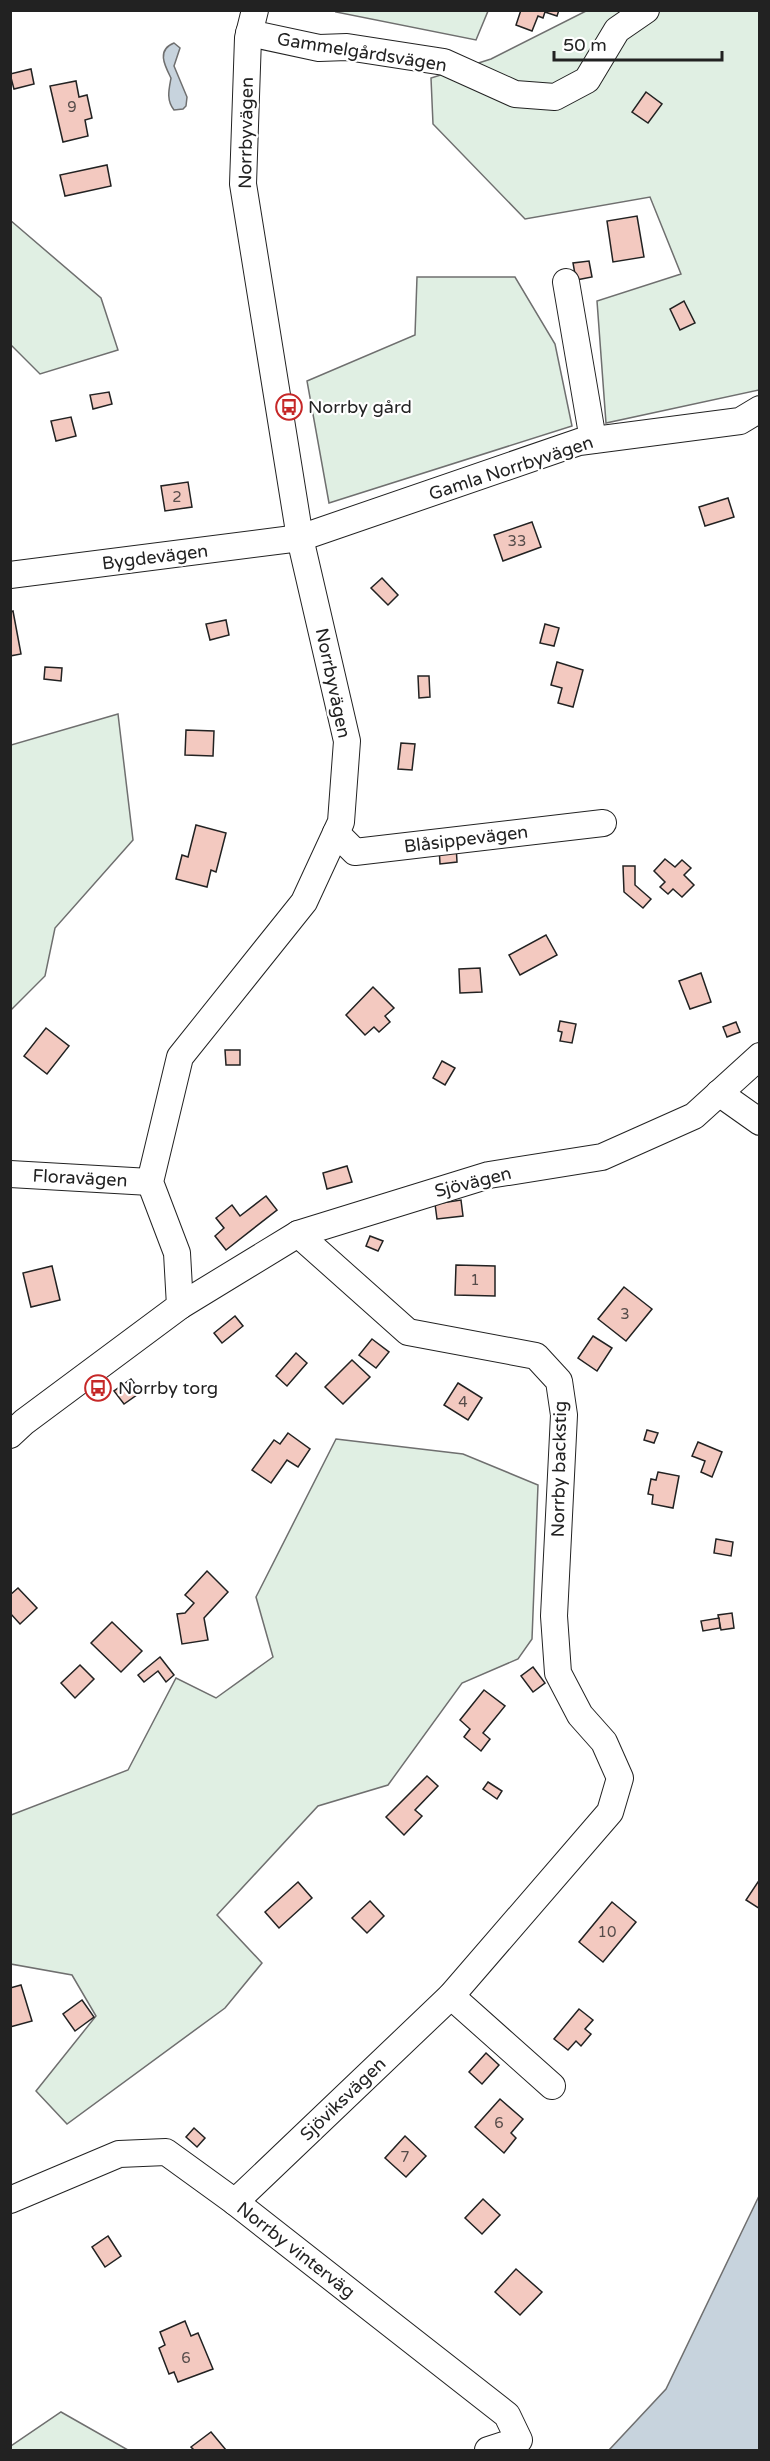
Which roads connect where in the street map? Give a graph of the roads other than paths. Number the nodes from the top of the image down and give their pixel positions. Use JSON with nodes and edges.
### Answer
{"nodes":[{"id":1,"x":646,"y":10,"type":"edge"},
{"id":2,"x":252,"y":22,"type":"edge"},
{"id":3,"x":566,"y":282,"type":"dead end"},
{"id":4,"x":759,"y":409,"type":"edge"},
{"id":5,"x":593,"y":440,"type":"junction"},
{"id":6,"x":300,"y":538,"type":"junction"},
{"id":7,"x":10,"y":575,"type":"edge"},
{"id":8,"x":603,"y":823,"type":"dead end"},
{"id":9,"x":336,"y":833,"type":"junction"},
{"id":10,"x":759,"y":1056,"type":"edge"},
{"id":11,"x":720,"y":1093,"type":"junction"},
{"id":12,"x":759,"y":1122,"type":"edge"},
{"id":13,"x":10,"y":1174,"type":"edge"},
{"id":14,"x":150,"y":1182,"type":"junction"},
{"id":15,"x":298,"y":1234,"type":"junction"},
{"id":16,"x":180,"y":1306,"type":"junction"},
{"id":17,"x":10,"y":1435,"type":"edge"},
{"id":18,"x":620,"y":1778,"type":"joint"},
{"id":19,"x":451,"y":1996,"type":"junction"},
{"id":20,"x":552,"y":2086,"type":"dead end"},
{"id":21,"x":10,"y":2200,"type":"edge"},
{"id":22,"x":235,"y":2202,"type":"junction"},
{"id":23,"x":488,"y":2451,"type":"edge"}],
"edges":[{"from":1,"to":2,"type":"street","name":"Gammelgårdsvägen"},
{"from":2,"to":6,"type":"street","name":"Norrbyvägen"},
{"from":3,"to":5,"type":"street"},
{"from":4,"to":5,"type":"street","name":"Gamla Norrbyvägen"},
{"from":5,"to":6,"type":"street","name":"Gamla Norrbyvägen"},
{"from":6,"to":7,"type":"street","name":"Bygdevägen"},
{"from":6,"to":9,"type":"street","name":"Norrbyvägen"},
{"from":8,"to":9,"type":"street","name":"Blåsippevägen"},
{"from":9,"to":14,"type":"street","name":"Norrbyvägen"},
{"from":10,"to":11,"type":"street","name":"Sjövägen"},
{"from":11,"to":12,"type":"street"},
{"from":11,"to":15,"type":"street","name":"Sjövägen"},
{"from":13,"to":14,"type":"street","name":"Floravägen"},
{"from":14,"to":16,"type":"street"},
{"from":15,"to":16,"type":"street","name":"Sjövägen"},
{"from":15,"to":18,"type":"street","name":"Norrby backstig"},
{"from":16,"to":17,"type":"street"},
{"from":18,"to":19,"type":"street","name":"Sjöviksvägen"},
{"from":19,"to":20,"type":"street"},
{"from":19,"to":22,"type":"street","name":"Sjöviksvägen"},
{"from":21,"to":22,"type":"street","name":"Norrby vinterväg"},
{"from":22,"to":23,"type":"street","name":"Norrby vinterväg"}]}
